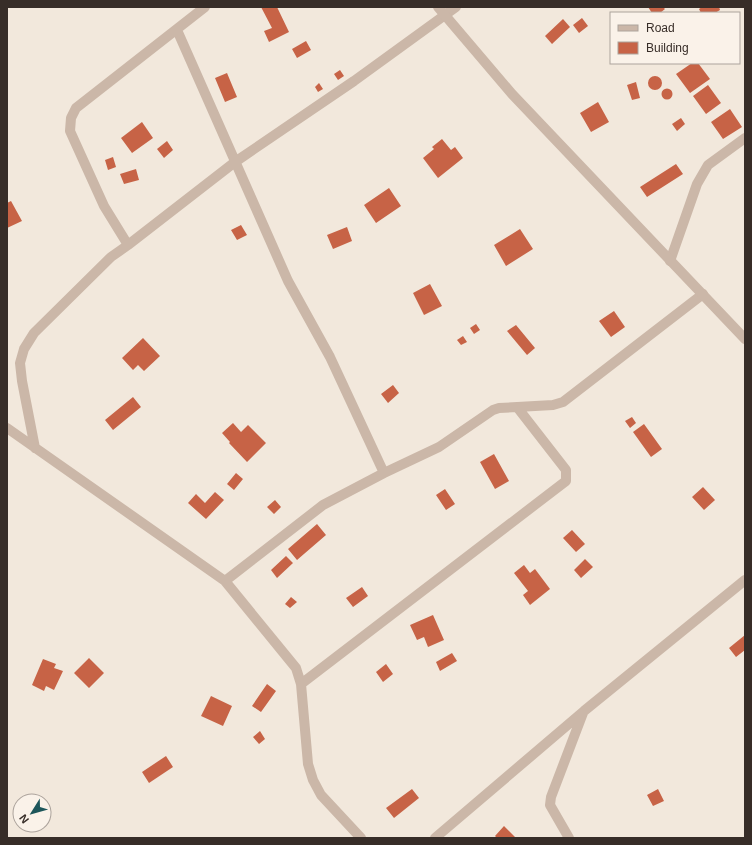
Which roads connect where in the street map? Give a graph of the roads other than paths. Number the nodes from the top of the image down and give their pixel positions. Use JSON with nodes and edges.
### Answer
{"nodes":[{"id":1,"x":205,"y":7,"type":"edge"},
{"id":2,"x":438,"y":7,"type":"edge"},
{"id":3,"x":456,"y":7,"type":"edge"},
{"id":4,"x":445,"y":15,"type":"junction"},
{"id":5,"x":177,"y":30,"type":"junction"},
{"id":6,"x":745,"y":138,"type":"edge"},
{"id":7,"x":235,"y":162,"type":"junction"},
{"id":8,"x":128,"y":245,"type":"junction"},
{"id":9,"x":670,"y":261,"type":"junction"},
{"id":10,"x":703,"y":294,"type":"junction"},
{"id":11,"x":745,"y":339,"type":"edge"},
{"id":12,"x":517,"y":407,"type":"junction"},
{"id":13,"x":7,"y":428,"type":"edge"},
{"id":14,"x":35,"y":448,"type":"junction"},
{"id":15,"x":384,"y":473,"type":"junction"},
{"id":16,"x":225,"y":580,"type":"junction"},
{"id":17,"x":745,"y":580,"type":"edge"},
{"id":18,"x":301,"y":684,"type":"junction"},
{"id":19,"x":584,"y":711,"type":"junction"},
{"id":20,"x":361,"y":838,"type":"edge"},
{"id":21,"x":435,"y":838,"type":"edge"},
{"id":22,"x":569,"y":838,"type":"edge"}],
"edges":[{"from":1,"to":5,"type":"street"},
{"from":2,"to":4,"type":"street"},
{"from":3,"to":4,"type":"street"},
{"from":4,"to":7,"type":"street"},
{"from":4,"to":9,"type":"street"},
{"from":5,"to":7,"type":"street"},
{"from":5,"to":8,"type":"street"},
{"from":6,"to":9,"type":"street"},
{"from":7,"to":8,"type":"street"},
{"from":7,"to":15,"type":"street"},
{"from":8,"to":14,"type":"street"},
{"from":9,"to":10,"type":"street"},
{"from":10,"to":11,"type":"street"},
{"from":10,"to":12,"type":"street"},
{"from":12,"to":15,"type":"street"},
{"from":12,"to":18,"type":"street"},
{"from":13,"to":14,"type":"street"},
{"from":14,"to":16,"type":"street"},
{"from":15,"to":16,"type":"street"},
{"from":16,"to":18,"type":"street"},
{"from":17,"to":19,"type":"street"},
{"from":18,"to":20,"type":"street"},
{"from":19,"to":21,"type":"street"},
{"from":19,"to":22,"type":"street"}]}
